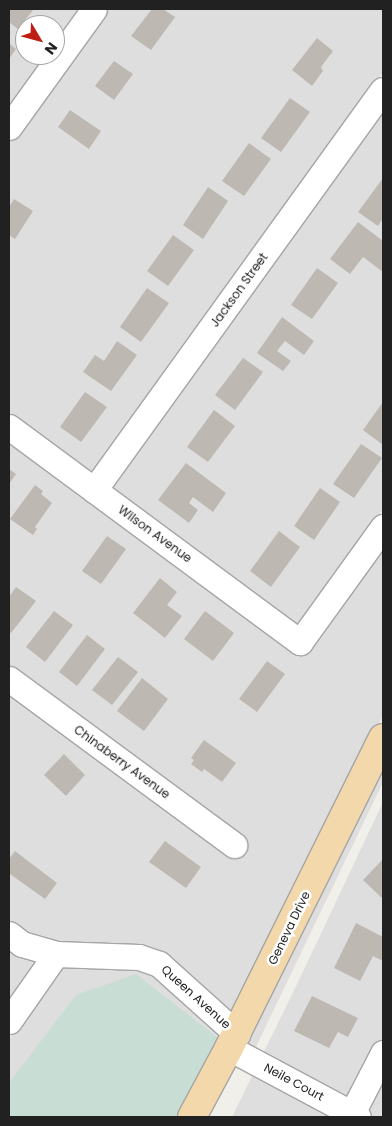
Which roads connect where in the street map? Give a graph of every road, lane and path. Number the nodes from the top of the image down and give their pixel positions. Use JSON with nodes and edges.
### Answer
{"nodes":[{"id":1,"x":94,"y":9,"type":"edge"},
{"id":2,"x":383,"y":90,"type":"edge"},
{"id":3,"x":9,"y":127,"type":"edge"},
{"id":4,"x":9,"y":427,"type":"edge"},
{"id":5,"x":94,"y":490,"type":"junction"},
{"id":6,"x":383,"y":527,"type":"edge"},
{"id":7,"x":9,"y":679,"type":"edge"},
{"id":8,"x":383,"y":738,"type":"edge"},
{"id":9,"x":234,"y":845,"type":"dead end"},
{"id":10,"x":9,"y":934,"type":"edge"},
{"id":11,"x":56,"y":954,"type":"junction"},
{"id":12,"x":9,"y":1021,"type":"edge"},
{"id":13,"x":233,"y":1041,"type":"junction"},
{"id":14,"x":383,"y":1053,"type":"edge"},
{"id":15,"x":354,"y":1116,"type":"edge"},
{"id":16,"x":192,"y":1117,"type":"edge"}],
"edges":[{"from":1,"to":3,"type":"street"},
{"from":2,"to":5,"type":"street","name":"Jackson Street"},
{"from":4,"to":5,"type":"street","name":"Wilson Avenue"},
{"from":5,"to":6,"type":"street","name":"Wilson Avenue"},
{"from":7,"to":9,"type":"street","name":"Chinaberry Avenue"},
{"from":8,"to":13,"type":"main road","name":"Geneva Drive"},
{"from":10,"to":11,"type":"street","name":"Queen Avenue"},
{"from":11,"to":12,"type":"street"},
{"from":11,"to":13,"type":"street","name":"Queen Avenue"},
{"from":13,"to":15,"type":"street","name":"Neile Court"},
{"from":13,"to":16,"type":"main road","name":"Geneva Drive"},
{"from":14,"to":15,"type":"street"}]}
